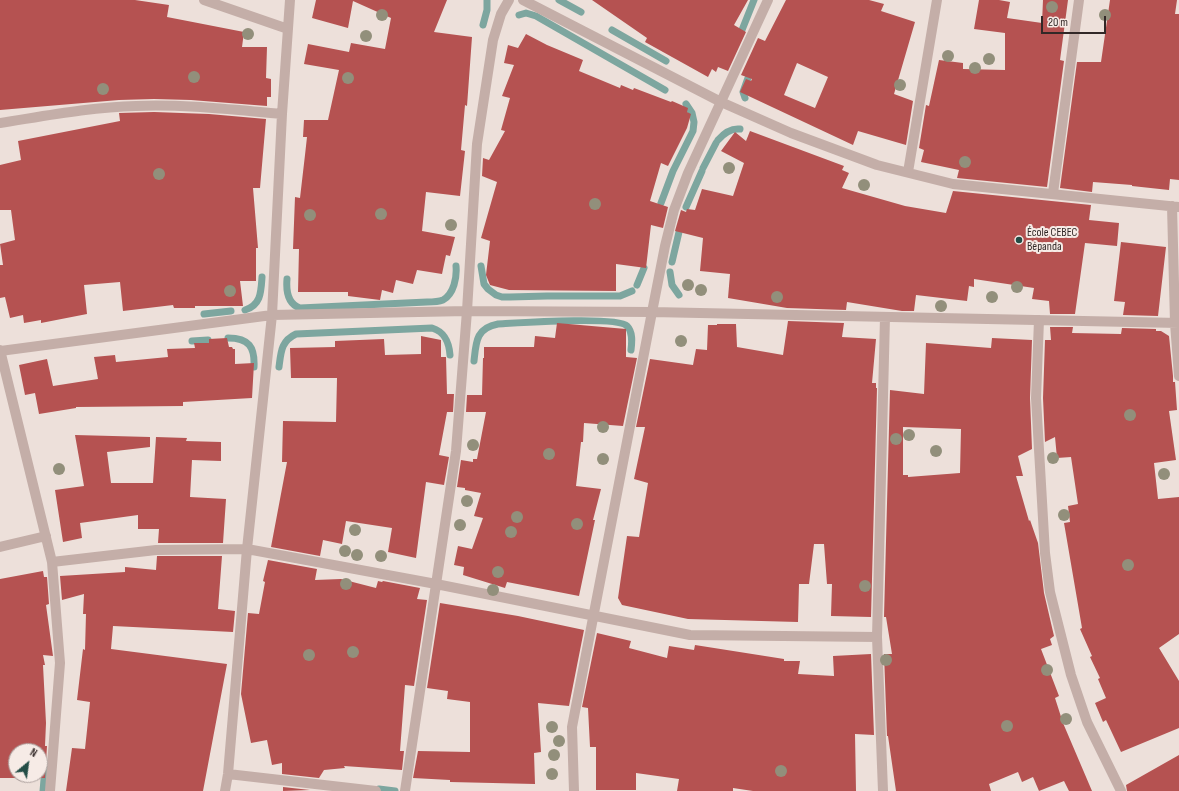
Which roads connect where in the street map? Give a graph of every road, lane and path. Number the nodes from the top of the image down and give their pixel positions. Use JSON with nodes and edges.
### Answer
{"nodes":[{"id":1,"x":204,"y":0,"type":"edge"},
{"id":2,"x":290,"y":0,"type":"edge"},
{"id":3,"x":509,"y":0,"type":"edge"},
{"id":4,"x":523,"y":0,"type":"edge"},
{"id":5,"x":768,"y":0,"type":"edge"},
{"id":6,"x":937,"y":0,"type":"edge"},
{"id":7,"x":1078,"y":0,"type":"edge"},
{"id":8,"x":288,"y":29,"type":"junction"},
{"id":9,"x":721,"y":102,"type":"junction"},
{"id":10,"x":282,"y":114,"type":"junction"},
{"id":11,"x":0,"y":123,"type":"edge"},
{"id":12,"x":908,"y":172,"type":"junction"},
{"id":13,"x":1053,"y":193,"type":"junction"},
{"id":14,"x":1175,"y":206,"type":"edge"},
{"id":15,"x":467,"y":311,"type":"junction"},
{"id":16,"x":652,"y":312,"type":"junction"},
{"id":17,"x":272,"y":315,"type":"junction"},
{"id":18,"x":885,"y":317,"type":"junction"},
{"id":19,"x":1039,"y":320,"type":"junction"},
{"id":20,"x":1177,"y":323,"type":"edge"},
{"id":21,"x":0,"y":351,"type":"edge"},
{"id":22,"x":1179,"y":376,"type":"edge"},
{"id":23,"x":46,"y":536,"type":"junction"},
{"id":24,"x":0,"y":548,"type":"edge"},
{"id":25,"x":247,"y":549,"type":"junction"},
{"id":26,"x":52,"y":562,"type":"junction"},
{"id":27,"x":436,"y":584,"type":"junction"},
{"id":28,"x":594,"y":616,"type":"junction"},
{"id":29,"x":876,"y":637,"type":"junction"},
{"id":30,"x":228,"y":774,"type":"junction"},
{"id":31,"x":50,"y":791,"type":"edge"},
{"id":32,"x":225,"y":791,"type":"edge"},
{"id":33,"x":376,"y":791,"type":"edge"},
{"id":34,"x":405,"y":791,"type":"edge"},
{"id":35,"x":574,"y":791,"type":"edge"},
{"id":36,"x":883,"y":791,"type":"edge"},
{"id":37,"x":1121,"y":791,"type":"edge"}],
"edges":[{"from":1,"to":8,"type":"street"},
{"from":2,"to":8,"type":"street"},
{"from":3,"to":15,"type":"street"},
{"from":4,"to":9,"type":"street"},
{"from":5,"to":9,"type":"street"},
{"from":6,"to":12,"type":"street"},
{"from":7,"to":13,"type":"street"},
{"from":8,"to":10,"type":"street"},
{"from":9,"to":12,"type":"street"},
{"from":9,"to":16,"type":"street"},
{"from":10,"to":11,"type":"street"},
{"from":10,"to":17,"type":"street"},
{"from":12,"to":13,"type":"street"},
{"from":13,"to":14,"type":"street"},
{"from":14,"to":20,"type":"street"},
{"from":15,"to":16,"type":"street"},
{"from":15,"to":17,"type":"street"},
{"from":15,"to":27,"type":"street"},
{"from":16,"to":18,"type":"street"},
{"from":16,"to":28,"type":"street"},
{"from":17,"to":21,"type":"street"},
{"from":17,"to":25,"type":"street"},
{"from":18,"to":19,"type":"street"},
{"from":18,"to":29,"type":"street"},
{"from":19,"to":20,"type":"street"},
{"from":19,"to":37,"type":"street"},
{"from":20,"to":22,"type":"street"},
{"from":21,"to":23,"type":"street"},
{"from":23,"to":24,"type":"street"},
{"from":23,"to":26,"type":"street"},
{"from":25,"to":26,"type":"street"},
{"from":25,"to":27,"type":"street"},
{"from":25,"to":30,"type":"street"},
{"from":26,"to":31,"type":"street"},
{"from":27,"to":28,"type":"street"},
{"from":27,"to":34,"type":"street"},
{"from":28,"to":29,"type":"street"},
{"from":28,"to":35,"type":"street"},
{"from":29,"to":36,"type":"street"},
{"from":30,"to":32,"type":"street"},
{"from":30,"to":33,"type":"street"}]}
